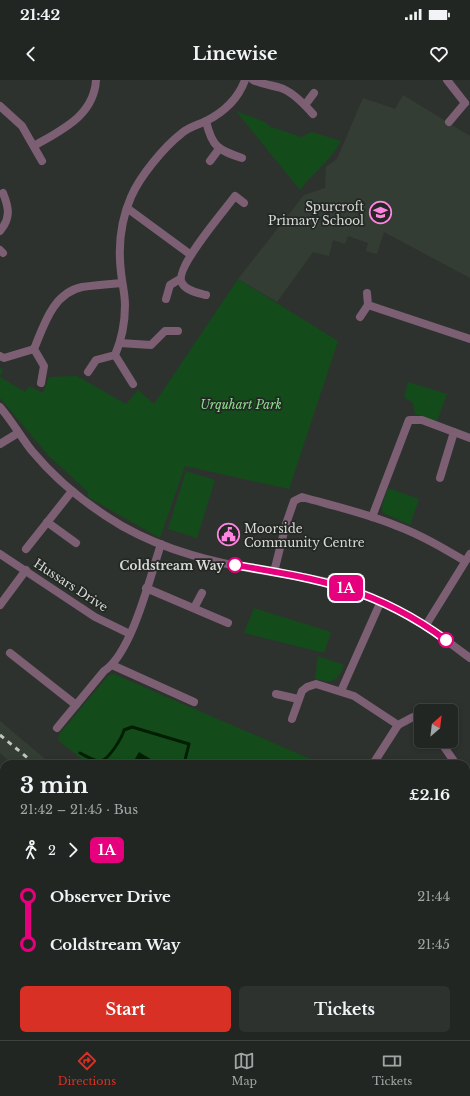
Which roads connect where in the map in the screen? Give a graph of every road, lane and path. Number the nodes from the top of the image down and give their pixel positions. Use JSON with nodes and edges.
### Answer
{"nodes":[{"id":1,"x":96,"y":80,"type":"edge"},
{"id":2,"x":245,"y":80,"type":"edge"},
{"id":3,"x":253,"y":80,"type":"edge"},
{"id":4,"x":447,"y":80,"type":"edge"},
{"id":5,"x":314,"y":93,"type":"dead end"},
{"id":6,"x":467,"y":102,"type":"edge"},
{"id":7,"x":305,"y":105,"type":"junction"},
{"id":8,"x":0,"y":106,"type":"edge"},
{"id":9,"x":313,"y":114,"type":"dead end"},
{"id":10,"x":206,"y":121,"type":"junction"},
{"id":11,"x":449,"y":122,"type":"dead end"},
{"id":12,"x":34,"y":146,"type":"junction"},
{"id":13,"x":219,"y":149,"type":"junction"},
{"id":14,"x":242,"y":158,"type":"dead end"},
{"id":15,"x":42,"y":161,"type":"dead end"},
{"id":16,"x":210,"y":161,"type":"dead end"},
{"id":17,"x":3,"y":193,"type":"dead end"},
{"id":18,"x":244,"y":203,"type":"dead end"},
{"id":19,"x":127,"y":208,"type":"junction"},
{"id":20,"x":0,"y":231,"type":"edge"},
{"id":21,"x":191,"y":255,"type":"junction"},
{"id":22,"x":180,"y":279,"type":"junction"},
{"id":23,"x":122,"y":283,"type":"junction"},
{"id":24,"x":367,"y":293,"type":"dead end"},
{"id":25,"x":206,"y":295,"type":"dead end"},
{"id":26,"x":166,"y":299,"type":"dead end"},
{"id":27,"x":368,"y":305,"type":"junction"},
{"id":28,"x":360,"y":318,"type":"dead end"},
{"id":29,"x":178,"y":331,"type":"dead end"},
{"id":30,"x":470,"y":339,"type":"edge"},
{"id":31,"x":120,"y":343,"type":"junction"},
{"id":32,"x":34,"y":348,"type":"junction"},
{"id":33,"x":0,"y":356,"type":"edge"},
{"id":34,"x":115,"y":356,"type":"junction"},
{"id":35,"x":88,"y":372,"type":"dead end"},
{"id":36,"x":41,"y":384,"type":"dead end"},
{"id":37,"x":133,"y":384,"type":"dead end"},
{"id":38,"x":0,"y":407,"type":"edge"},
{"id":39,"x":454,"y":432,"type":"junction"},
{"id":40,"x":18,"y":433,"type":"junction"},
{"id":41,"x":470,"y":438,"type":"edge"},
{"id":42,"x":0,"y":444,"type":"edge"},
{"id":43,"x":440,"y":478,"type":"dead end"},
{"id":44,"x":72,"y":491,"type":"junction"},
{"id":45,"x":372,"y":517,"type":"junction"},
{"id":46,"x":47,"y":522,"type":"junction"},
{"id":47,"x":76,"y":543,"type":"dead end"},
{"id":48,"x":161,"y":544,"type":"junction"},
{"id":49,"x":26,"y":549,"type":"dead end"},
{"id":50,"x":0,"y":554,"type":"edge"},
{"id":51,"x":467,"y":558,"type":"edge"},
{"id":52,"x":26,"y":570,"type":"junction"},
{"id":53,"x":274,"y":572,"type":"junction"},
{"id":54,"x":146,"y":588,"type":"junction"},
{"id":55,"x":202,"y":593,"type":"dead end"},
{"id":56,"x":381,"y":601,"type":"junction"},
{"id":57,"x":0,"y":606,"type":"edge"},
{"id":58,"x":194,"y":608,"type":"junction"},
{"id":59,"x":228,"y":623,"type":"dead end"},
{"id":60,"x":426,"y":624,"type":"junction"},
{"id":61,"x":130,"y":634,"type":"junction"},
{"id":62,"x":10,"y":653,"type":"dead end"},
{"id":63,"x":470,"y":658,"type":"edge"},
{"id":64,"x":112,"y":665,"type":"junction"},
{"id":65,"x":341,"y":691,"type":"junction"},
{"id":66,"x":276,"y":694,"type":"dead end"},
{"id":67,"x":298,"y":699,"type":"junction"},
{"id":68,"x":194,"y":702,"type":"dead end"},
{"id":69,"x":76,"y":705,"type":"junction"},
{"id":70,"x":414,"y":717,"type":"edge"},
{"id":71,"x":292,"y":719,"type":"dead end"},
{"id":72,"x":398,"y":725,"type":"junction"},
{"id":73,"x":57,"y":728,"type":"dead end"},
{"id":74,"x":445,"y":748,"type":"edge"},
{"id":75,"x":376,"y":760,"type":"edge"},
{"id":76,"x":453,"y":760,"type":"edge"}],
"edges":[{"from":1,"to":12,"type":"street"},
{"from":2,"to":10,"type":"street"},
{"from":3,"to":7,"type":"street"},
{"from":4,"to":6,"type":"street"},
{"from":5,"to":7,"type":"street"},
{"from":6,"to":11,"type":"street"},
{"from":7,"to":9,"type":"street"},
{"from":8,"to":12,"type":"street"},
{"from":10,"to":13,"type":"street"},
{"from":10,"to":19,"type":"street"},
{"from":12,"to":15,"type":"street"},
{"from":13,"to":14,"type":"street"},
{"from":13,"to":16,"type":"street"},
{"from":17,"to":20,"type":"street"},
{"from":18,"to":21,"type":"street"},
{"from":19,"to":21,"type":"street"},
{"from":19,"to":23,"type":"street"},
{"from":21,"to":22,"type":"street"},
{"from":22,"to":25,"type":"street"},
{"from":22,"to":26,"type":"street"},
{"from":23,"to":31,"type":"street"},
{"from":23,"to":32,"type":"street"},
{"from":24,"to":27,"type":"street"},
{"from":27,"to":28,"type":"street"},
{"from":27,"to":30,"type":"street"},
{"from":29,"to":31,"type":"street"},
{"from":31,"to":34,"type":"street"},
{"from":32,"to":33,"type":"street"},
{"from":32,"to":36,"type":"street"},
{"from":34,"to":35,"type":"street"},
{"from":34,"to":37,"type":"street"},
{"from":38,"to":40,"type":"street"},
{"from":39,"to":41,"type":"street"},
{"from":39,"to":43,"type":"street"},
{"from":39,"to":45,"type":"street"},
{"from":40,"to":42,"type":"street"},
{"from":40,"to":44,"type":"street"},
{"from":44,"to":46,"type":"street"},
{"from":44,"to":48,"type":"street"},
{"from":45,"to":51,"type":"street"},
{"from":45,"to":53,"type":"street"},
{"from":46,"to":47,"type":"street"},
{"from":46,"to":49,"type":"street"},
{"from":48,"to":53,"type":"street"},
{"from":48,"to":54,"type":"street"},
{"from":50,"to":52,"type":"street","name":"Hussars Drive"},
{"from":51,"to":60,"type":"street"},
{"from":52,"to":57,"type":"street"},
{"from":52,"to":61,"type":"street","name":"Hussars Drive"},
{"from":53,"to":56,"type":"street"},
{"from":54,"to":58,"type":"street"},
{"from":54,"to":61,"type":"street"},
{"from":55,"to":58,"type":"street"},
{"from":56,"to":60,"type":"street"},
{"from":56,"to":65,"type":"street"},
{"from":58,"to":59,"type":"street"},
{"from":60,"to":63,"type":"street"},
{"from":61,"to":64,"type":"street"},
{"from":62,"to":69,"type":"street"},
{"from":64,"to":68,"type":"street"},
{"from":64,"to":69,"type":"street"},
{"from":65,"to":67,"type":"street"},
{"from":65,"to":72,"type":"street"},
{"from":66,"to":67,"type":"street"},
{"from":67,"to":71,"type":"street"},
{"from":69,"to":73,"type":"street"},
{"from":70,"to":72,"type":"street"},
{"from":72,"to":75,"type":"street"},
{"from":74,"to":76,"type":"street"}]}
